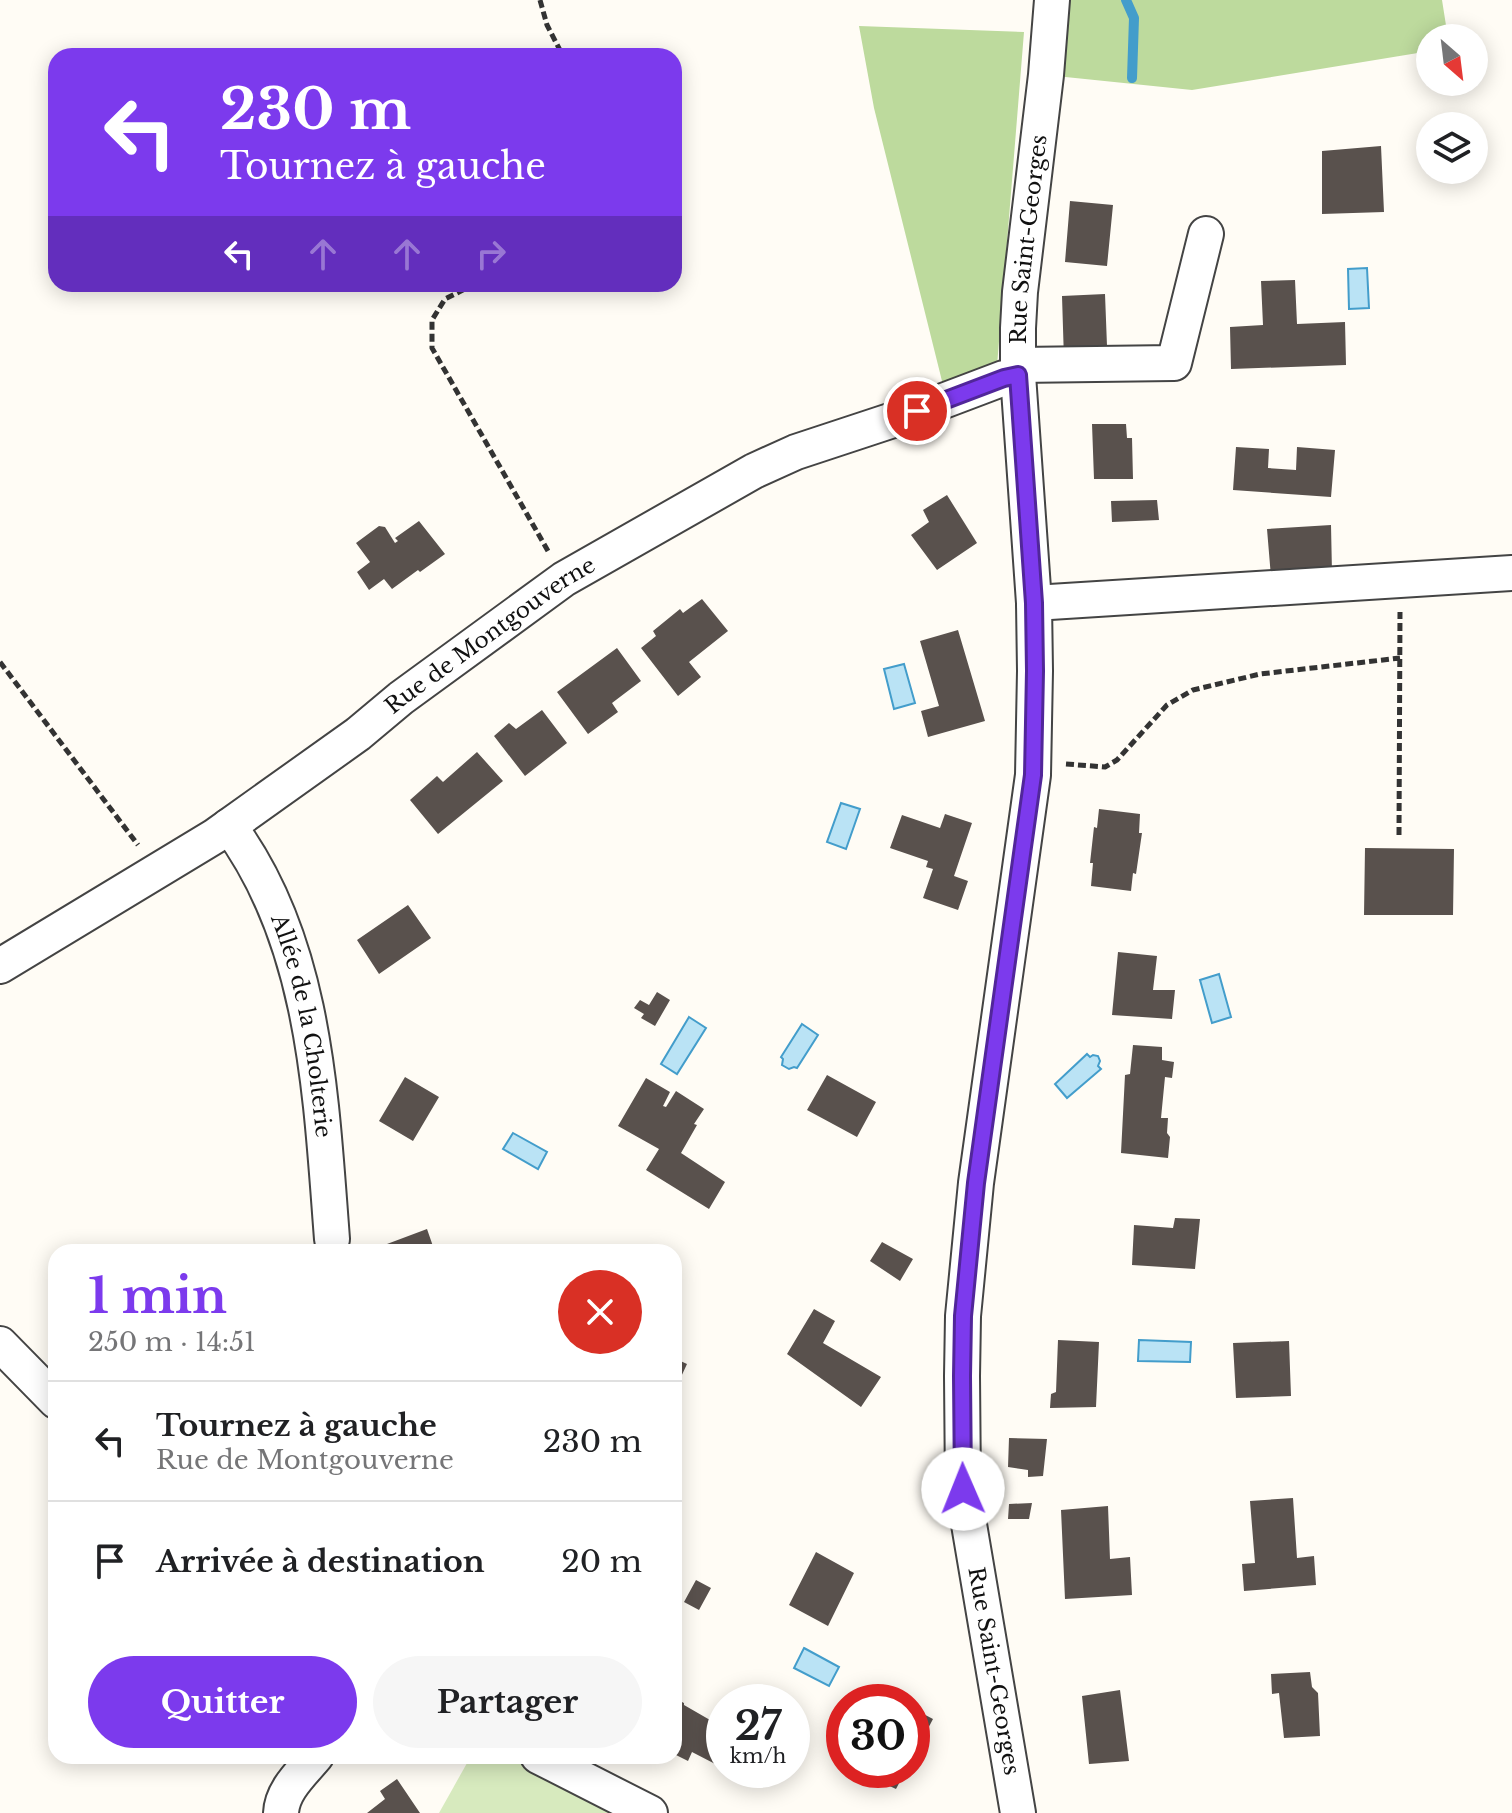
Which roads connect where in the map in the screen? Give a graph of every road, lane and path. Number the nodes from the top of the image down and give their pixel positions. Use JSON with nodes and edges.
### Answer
{"nodes":[{"id":1,"x":540,"y":0,"type":"edge"},
{"id":2,"x":1052,"y":0,"type":"edge"},
{"id":3,"x":559,"y":48,"type":"edge"},
{"id":4,"x":1206,"y":234,"type":"dead end"},
{"id":5,"x":459,"y":292,"type":"edge"},
{"id":6,"x":1018,"y":370,"type":"junction"},
{"id":7,"x":1512,"y":573,"type":"edge"},
{"id":8,"x":564,"y":579,"type":"junction"},
{"id":9,"x":1400,"y":580,"type":"junction"},
{"id":10,"x":1034,"y":603,"type":"junction"},
{"id":11,"x":1400,"y":658,"type":"junction"},
{"id":12,"x":0,"y":662,"type":"edge"},
{"id":13,"x":1033,"y":761,"type":"junction"},
{"id":14,"x":229,"y":826,"type":"junction"},
{"id":15,"x":1399,"y":835,"type":"dead end"},
{"id":16,"x":157,"y":872,"type":"junction"},
{"id":17,"x":0,"y":966,"type":"edge"},
{"id":18,"x":332,"y":1239,"type":"dead end"},
{"id":19,"x":0,"y":1344,"type":"edge"},
{"id":20,"x":48,"y":1393,"type":"edge"},
{"id":21,"x":309,"y":1764,"type":"edge"},
{"id":22,"x":554,"y":1764,"type":"edge"},
{"id":23,"x":281,"y":1813,"type":"edge"},
{"id":24,"x":650,"y":1813,"type":"edge"},
{"id":25,"x":1018,"y":1813,"type":"edge"}],
"edges":[{"from":1,"to":3,"type":"path"},
{"from":2,"to":6,"type":"street","name":"Rue Saint-Georges"},
{"from":4,"to":6,"type":"street","name":"Rue de Montgouverne"},
{"from":5,"to":8,"type":"path"},
{"from":6,"to":8,"type":"street","name":"Rue de Montgouverne"},
{"from":6,"to":10,"type":"street","name":"Rue Saint-Georges"},
{"from":7,"to":9,"type":"street"},
{"from":8,"to":14,"type":"street","name":"Rue de Montgouverne"},
{"from":9,"to":10,"type":"street"},
{"from":9,"to":11,"type":"path"},
{"from":10,"to":13,"type":"street","name":"Rue Saint-Georges"},
{"from":11,"to":13,"type":"path"},
{"from":11,"to":15,"type":"path"},
{"from":12,"to":16,"type":"path"},
{"from":13,"to":25,"type":"street","name":"Rue Saint-Georges"},
{"from":14,"to":16,"type":"street","name":"Rue de Montgouverne"},
{"from":14,"to":18,"type":"street","name":"Allée de la Cholterie"},
{"from":16,"to":17,"type":"street","name":"Rue de Montgouverne"},
{"from":19,"to":20,"type":"street"},
{"from":21,"to":23,"type":"street"},
{"from":22,"to":24,"type":"street"}]}
